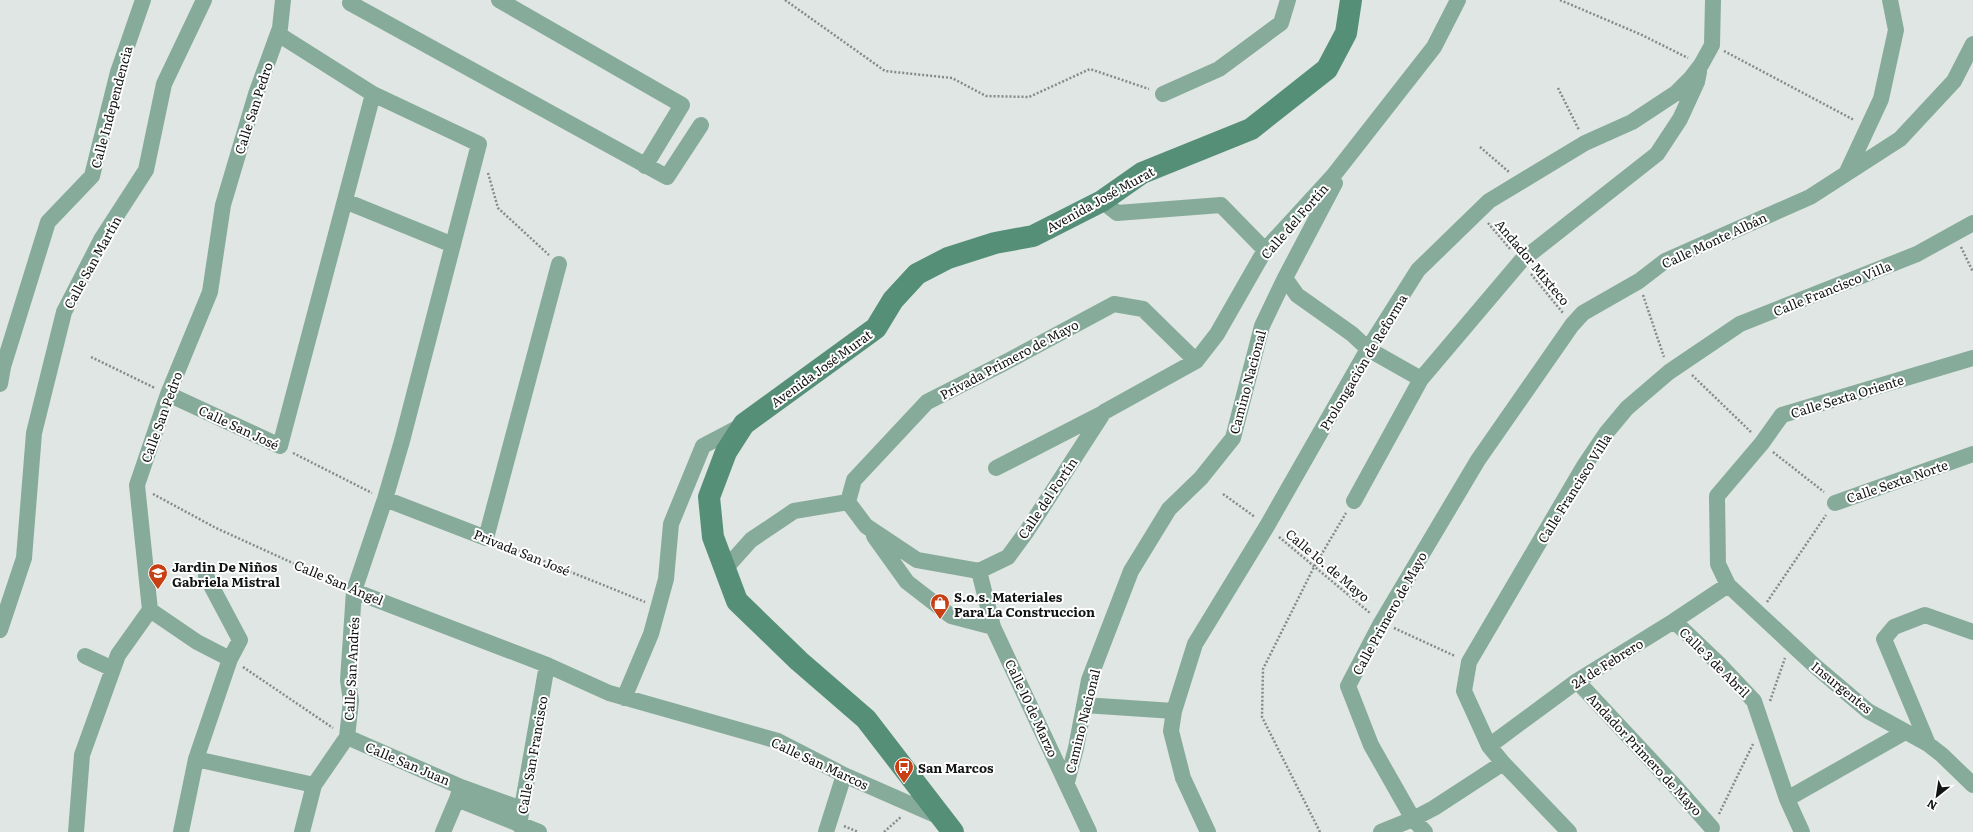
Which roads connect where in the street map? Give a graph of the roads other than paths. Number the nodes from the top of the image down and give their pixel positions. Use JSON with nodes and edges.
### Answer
{"nodes":[{"id":1,"x":143,"y":0,"type":"edge"},
{"id":2,"x":204,"y":0,"type":"edge"},
{"id":3,"x":283,"y":0,"type":"edge"},
{"id":4,"x":352,"y":0,"type":"edge"},
{"id":5,"x":499,"y":0,"type":"edge"},
{"id":6,"x":1288,"y":0,"type":"edge"},
{"id":7,"x":1351,"y":0,"type":"edge"},
{"id":8,"x":1458,"y":0,"type":"edge"},
{"id":9,"x":1713,"y":0,"type":"edge"},
{"id":10,"x":1890,"y":0,"type":"edge"},
{"id":11,"x":278,"y":34,"type":"junction"},
{"id":12,"x":1973,"y":44,"type":"edge"},
{"id":13,"x":1701,"y":65,"type":"junction"},
{"id":14,"x":373,"y":94,"type":"junction"},
{"id":15,"x":1163,"y":94,"type":"road end"},
{"id":16,"x":701,"y":125,"type":"dead end"},
{"id":17,"x":1352,"y":152,"type":"junction"},
{"id":18,"x":645,"y":166,"type":"junction"},
{"id":19,"x":1847,"y":172,"type":"junction"},
{"id":20,"x":345,"y":201,"type":"junction"},
{"id":21,"x":1102,"y":201,"type":"junction"},
{"id":22,"x":1973,"y":223,"type":"edge"},
{"id":23,"x":453,"y":245,"type":"junction"},
{"id":24,"x":1265,"y":250,"type":"junction"},
{"id":25,"x":559,"y":264,"type":"road end"},
{"id":26,"x":1285,"y":278,"type":"junction"},
{"id":27,"x":1368,"y":348,"type":"junction"},
{"id":28,"x":1973,"y":358,"type":"edge"},
{"id":29,"x":1196,"y":361,"type":"junction"},
{"id":30,"x":1421,"y":379,"type":"junction"},
{"id":31,"x":0,"y":384,"type":"edge"},
{"id":32,"x":168,"y":394,"type":"junction"},
{"id":33,"x":1104,"y":412,"type":"junction"},
{"id":34,"x":744,"y":424,"type":"junction"},
{"id":35,"x":1973,"y":454,"type":"edge"},
{"id":36,"x":1478,"y":460,"type":"joint"},
{"id":37,"x":996,"y":468,"type":"dead end"},
{"id":38,"x":385,"y":499,"type":"junction"},
{"id":39,"x":1354,"y":501,"type":"road end"},
{"id":40,"x":848,"y":502,"type":"junction"},
{"id":41,"x":1835,"y":503,"type":"road end"},
{"id":42,"x":866,"y":526,"type":"junction"},
{"id":43,"x":725,"y":569,"type":"junction"},
{"id":44,"x":979,"y":571,"type":"junction"},
{"id":45,"x":206,"y":576,"type":"dead end"},
{"id":46,"x":1725,"y":580,"type":"junction"},
{"id":47,"x":354,"y":591,"type":"junction"},
{"id":48,"x":150,"y":610,"type":"junction"},
{"id":49,"x":1674,"y":622,"type":"junction"},
{"id":50,"x":993,"y":627,"type":"junction"},
{"id":51,"x":0,"y":630,"type":"edge"},
{"id":52,"x":1973,"y":632,"type":"edge"},
{"id":53,"x":85,"y":656,"type":"dead end"},
{"id":54,"x":230,"y":659,"type":"junction"},
{"id":55,"x":547,"y":665,"type":"junction"},
{"id":56,"x":113,"y":669,"type":"junction"},
{"id":57,"x":1577,"y":681,"type":"junction"},
{"id":58,"x":624,"y":698,"type":"junction"},
{"id":59,"x":1084,"y":705,"type":"junction"},
{"id":60,"x":1174,"y":711,"type":"junction"},
{"id":61,"x":1905,"y":732,"type":"junction"},
{"id":62,"x":347,"y":737,"type":"junction"},
{"id":63,"x":1928,"y":744,"type":"junction"},
{"id":64,"x":1489,"y":746,"type":"junction"},
{"id":65,"x":196,"y":759,"type":"junction"},
{"id":66,"x":1503,"y":763,"type":"junction"},
{"id":67,"x":844,"y":774,"type":"junction"},
{"id":68,"x":1067,"y":782,"type":"junction"},
{"id":69,"x":314,"y":785,"type":"junction"},
{"id":70,"x":1973,"y":785,"type":"edge"},
{"id":71,"x":459,"y":793,"type":"junction"},
{"id":72,"x":1787,"y":799,"type":"junction"},
{"id":73,"x":522,"y":809,"type":"junction"},
{"id":74,"x":1413,"y":819,"type":"junction"},
{"id":75,"x":519,"y":825,"type":"junction"},
{"id":76,"x":948,"y":825,"type":"edge"},
{"id":77,"x":1712,"y":828,"type":"dead end"},
{"id":78,"x":76,"y":832,"type":"edge"},
{"id":79,"x":181,"y":832,"type":"edge"},
{"id":80,"x":302,"y":832,"type":"edge"},
{"id":81,"x":443,"y":832,"type":"edge"},
{"id":82,"x":539,"y":832,"type":"edge"},
{"id":83,"x":826,"y":832,"type":"edge"},
{"id":84,"x":1089,"y":832,"type":"edge"},
{"id":85,"x":1208,"y":832,"type":"edge"},
{"id":86,"x":1380,"y":832,"type":"edge"},
{"id":87,"x":1425,"y":832,"type":"edge"},
{"id":88,"x":1569,"y":832,"type":"edge"},
{"id":89,"x":1802,"y":832,"type":"edge"}],
"edges":[{"from":1,"to":31,"type":"street","name":"Calle Independencia"},
{"from":2,"to":51,"type":"street","name":"Calle San Martín"},
{"from":3,"to":11,"type":"street","name":"Calle San Pedro"},
{"from":4,"to":18,"type":"street"},
{"from":5,"to":18,"type":"street"},
{"from":6,"to":15,"type":"street"},
{"from":7,"to":21,"type":"street","name":"Avenida José Murat"},
{"from":8,"to":17,"type":"street","name":"Calle del Fortín"},
{"from":9,"to":13,"type":"street","name":"Prolongación de Reforma"},
{"from":10,"to":19,"type":"street","name":"Calle Monte Albán"},
{"from":11,"to":14,"type":"street"},
{"from":11,"to":32,"type":"street","name":"Calle San Pedro"},
{"from":12,"to":19,"type":"street"},
{"from":13,"to":27,"type":"street","name":"Prolongación de Reforma"},
{"from":13,"to":30,"type":"street"},
{"from":14,"to":20,"type":"street"},
{"from":14,"to":23,"type":"street","name":"Calle San Andrés"},
{"from":16,"to":18,"type":"street"},
{"from":17,"to":24,"type":"street","name":"Calle del Fortín"},
{"from":17,"to":26,"type":"street","name":"Camino Nacional"},
{"from":19,"to":36,"type":"street","name":"Calle Monte Albán"},
{"from":20,"to":23,"type":"street"},
{"from":20,"to":32,"type":"street","name":"Calle San José"},
{"from":21,"to":24,"type":"street"},
{"from":21,"to":34,"type":"street","name":"Avenida José Murat"},
{"from":22,"to":64,"type":"street","name":"Calle Francisco Villa"},
{"from":23,"to":38,"type":"street","name":"Calle San Andrés"},
{"from":24,"to":29,"type":"street","name":"Calle del Fortín"},
{"from":25,"to":38,"type":"street","name":"Privada San José"},
{"from":26,"to":27,"type":"street"},
{"from":26,"to":59,"type":"street","name":"Camino Nacional"},
{"from":27,"to":30,"type":"street"},
{"from":27,"to":60,"type":"street","name":"Prolongación de Reforma"},
{"from":28,"to":46,"type":"street","name":"Calle Sexta Oriente"},
{"from":29,"to":33,"type":"street","name":"Calle del Fortín"},
{"from":29,"to":40,"type":"street","name":"Privada Primero de Mayo"},
{"from":30,"to":39,"type":"street"},
{"from":32,"to":48,"type":"street","name":"Calle San Pedro"},
{"from":33,"to":37,"type":"street","name":"Calle del Fortín"},
{"from":33,"to":44,"type":"street","name":"Calle del Fortín"},
{"from":34,"to":43,"type":"street","name":"Avenida José Murat"},
{"from":34,"to":58,"type":"street"},
{"from":35,"to":41,"type":"street","name":"Calle Sexta Norte"},
{"from":36,"to":74,"type":"street","name":"Calle Primero de Mayo"},
{"from":38,"to":47,"type":"street","name":"Calle San Andrés"},
{"from":40,"to":42,"type":"street"},
{"from":40,"to":43,"type":"street"},
{"from":42,"to":44,"type":"street"},
{"from":42,"to":50,"type":"street"},
{"from":43,"to":76,"type":"street","name":"Avenida José Murat"},
{"from":44,"to":50,"type":"street","name":"Calle 10 de Marzo"},
{"from":45,"to":54,"type":"street"},
{"from":46,"to":49,"type":"street","name":"24 de Febrero"},
{"from":46,"to":61,"type":"street","name":"Insurgentes"},
{"from":47,"to":55,"type":"street","name":"Calle San Ángel"},
{"from":47,"to":62,"type":"street","name":"Calle San Andrés"},
{"from":48,"to":54,"type":"street"},
{"from":48,"to":56,"type":"street"},
{"from":49,"to":57,"type":"street","name":"24 de Febrero"},
{"from":49,"to":72,"type":"street","name":"Calle 3 de Abril"},
{"from":50,"to":68,"type":"street","name":"Calle 10 de Marzo"},
{"from":52,"to":63,"type":"street"},
{"from":53,"to":56,"type":"street"},
{"from":54,"to":65,"type":"street"},
{"from":55,"to":58,"type":"street","name":"Calle San Marcos"},
{"from":55,"to":73,"type":"street","name":"Calle San Francisco"},
{"from":56,"to":78,"type":"street"},
{"from":57,"to":64,"type":"street","name":"24 de Febrero"},
{"from":57,"to":77,"type":"street","name":"Andador Primero de Mayo"},
{"from":58,"to":67,"type":"street","name":"Calle San Marcos"},
{"from":59,"to":60,"type":"street"},
{"from":59,"to":68,"type":"street","name":"Camino Nacional"},
{"from":60,"to":85,"type":"street","name":"Prolongación de Reforma"},
{"from":61,"to":63,"type":"street","name":"Insurgentes"},
{"from":61,"to":72,"type":"street"},
{"from":62,"to":69,"type":"street","name":"Calle San Andrés"},
{"from":62,"to":71,"type":"street","name":"Calle San Juan"},
{"from":63,"to":70,"type":"street","name":"Insurgentes"},
{"from":64,"to":66,"type":"street"},
{"from":65,"to":69,"type":"street"},
{"from":65,"to":79,"type":"street"},
{"from":66,"to":74,"type":"street"},
{"from":66,"to":88,"type":"street"},
{"from":67,"to":76,"type":"street","name":"Calle San Marcos"},
{"from":67,"to":83,"type":"street"},
{"from":68,"to":84,"type":"street","name":"Calle 10 de Marzo"},
{"from":69,"to":80,"type":"street","name":"Calle San Andrés"},
{"from":71,"to":73,"type":"street"},
{"from":71,"to":75,"type":"street","name":"Calle San Juan"},
{"from":71,"to":81,"type":"street"},
{"from":72,"to":89,"type":"street","name":"Calle 3 de Abril"},
{"from":73,"to":75,"type":"street","name":"Calle San Francisco"},
{"from":74,"to":86,"type":"street"},
{"from":74,"to":87,"type":"street","name":"Calle Primero de Mayo"},
{"from":75,"to":82,"type":"street","name":"Calle San Francisco"}]}
